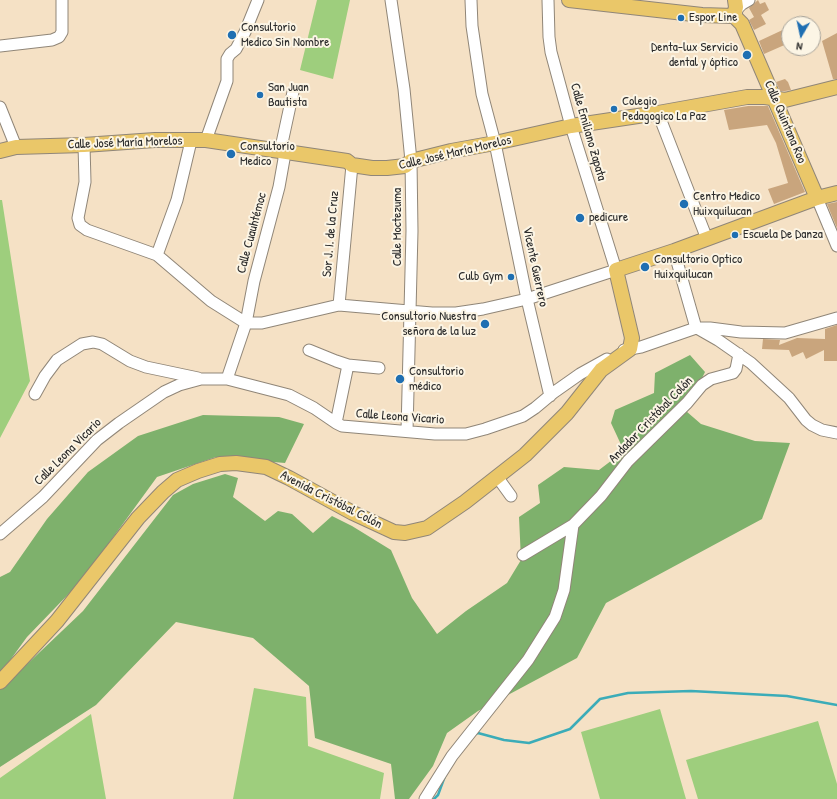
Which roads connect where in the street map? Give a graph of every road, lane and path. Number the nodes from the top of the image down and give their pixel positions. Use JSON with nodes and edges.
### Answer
{"nodes":[{"id":1,"x":62,"y":0,"type":"edge"},
{"id":2,"x":258,"y":0,"type":"edge"},
{"id":3,"x":391,"y":0,"type":"edge"},
{"id":4,"x":472,"y":0,"type":"edge"},
{"id":5,"x":548,"y":0,"type":"edge"},
{"id":6,"x":569,"y":0,"type":"edge"},
{"id":7,"x":735,"y":0,"type":"edge"},
{"id":8,"x":750,"y":0,"type":"edge"},
{"id":9,"x":734,"y":16,"type":"junction"},
{"id":10,"x":0,"y":46,"type":"edge"},
{"id":11,"x":837,"y":87,"type":"edge"},
{"id":12,"x":293,"y":92,"type":"dead end"},
{"id":13,"x":775,"y":98,"type":"junction"},
{"id":14,"x":0,"y":107,"type":"edge"},
{"id":15,"x":658,"y":113,"type":"junction"},
{"id":16,"x":571,"y":126,"type":"junction"},
{"id":17,"x":206,"y":140,"type":"junction"},
{"id":18,"x":191,"y":141,"type":"junction"},
{"id":19,"x":495,"y":143,"type":"junction"},
{"id":20,"x":84,"y":145,"type":"junction"},
{"id":21,"x":16,"y":147,"type":"junction"},
{"id":22,"x":0,"y":151,"type":"edge"},
{"id":23,"x":283,"y":151,"type":"junction"},
{"id":24,"x":411,"y":161,"type":"junction"},
{"id":25,"x":352,"y":165,"type":"junction"},
{"id":26,"x":837,"y":193,"type":"edge"},
{"id":27,"x":817,"y":198,"type":"junction"},
{"id":28,"x":707,"y":239,"type":"junction"},
{"id":29,"x":837,"y":246,"type":"edge"},
{"id":30,"x":674,"y":251,"type":"junction"},
{"id":31,"x":157,"y":255,"type":"junction"},
{"id":32,"x":616,"y":270,"type":"junction"},
{"id":33,"x":527,"y":299,"type":"junction"},
{"id":34,"x":339,"y":305,"type":"junction"},
{"id":35,"x":411,"y":311,"type":"junction"},
{"id":36,"x":837,"y":318,"type":"edge"},
{"id":37,"x":246,"y":323,"type":"junction"},
{"id":38,"x":696,"y":328,"type":"junction"},
{"id":39,"x":630,"y":349,"type":"junction"},
{"id":40,"x":309,"y":350,"type":"dead end"},
{"id":41,"x":739,"y":354,"type":"junction"},
{"id":42,"x":348,"y":365,"type":"junction"},
{"id":43,"x":379,"y":368,"type":"dead end"},
{"id":44,"x":201,"y":379,"type":"junction"},
{"id":45,"x":227,"y":379,"type":"junction"},
{"id":46,"x":35,"y":394,"type":"dead end"},
{"id":47,"x":550,"y":396,"type":"junction"},
{"id":48,"x":336,"y":423,"type":"junction"},
{"id":49,"x":407,"y":430,"type":"junction"},
{"id":50,"x":837,"y":433,"type":"edge"},
{"id":51,"x":498,"y":478,"type":"junction"},
{"id":52,"x":512,"y":496,"type":"dead end"},
{"id":53,"x":573,"y":525,"type":"junction"},
{"id":54,"x":0,"y":534,"type":"edge"},
{"id":55,"x":523,"y":554,"type":"dead end"},
{"id":56,"x":0,"y":682,"type":"edge"},
{"id":57,"x":425,"y":799,"type":"edge"}],
"edges":[{"from":1,"to":10,"type":"street"},
{"from":2,"to":17,"type":"street"},
{"from":3,"to":24,"type":"street","name":"Calle Moctezuma"},
{"from":4,"to":19,"type":"street","name":"Vicente Guerrero"},
{"from":5,"to":16,"type":"street","name":"Calle Emiliano Zapata"},
{"from":6,"to":9,"type":"main road"},
{"from":7,"to":9,"type":"main road"},
{"from":8,"to":9,"type":"street"},
{"from":9,"to":13,"type":"main road","name":"Calle Quintana Roo"},
{"from":11,"to":13,"type":"main road","name":"Calle José María Morelos"},
{"from":12,"to":23,"type":"street","name":"Calle Cuauhtémoc"},
{"from":13,"to":15,"type":"main road","name":"Calle José María Morelos"},
{"from":13,"to":27,"type":"main road","name":"Calle Quintana Roo"},
{"from":14,"to":21,"type":"street"},
{"from":15,"to":16,"type":"main road","name":"Calle José María Morelos"},
{"from":15,"to":28,"type":"street"},
{"from":16,"to":19,"type":"main road","name":"Calle José María Morelos"},
{"from":16,"to":32,"type":"street","name":"Calle Emiliano Zapata"},
{"from":17,"to":18,"type":"main road","name":"Calle José María Morelos"},
{"from":17,"to":23,"type":"main road","name":"Calle José María Morelos"},
{"from":18,"to":20,"type":"main road","name":"Calle José María Morelos"},
{"from":18,"to":31,"type":"street"},
{"from":19,"to":24,"type":"main road","name":"Calle José María Morelos"},
{"from":19,"to":33,"type":"street","name":"Vicente Guerrero"},
{"from":20,"to":21,"type":"main road","name":"Calle José María Morelos"},
{"from":20,"to":31,"type":"street"},
{"from":21,"to":22,"type":"main road","name":"Calle José María Morelos"},
{"from":23,"to":25,"type":"main road","name":"Calle José María Morelos"},
{"from":23,"to":37,"type":"street","name":"Calle Cuauhtémoc"},
{"from":24,"to":25,"type":"main road","name":"Calle José María Morelos"},
{"from":24,"to":35,"type":"street","name":"Calle Moctezuma"},
{"from":25,"to":34,"type":"street","name":"Sor J. I. de la Cruz"},
{"from":26,"to":27,"type":"main road"},
{"from":27,"to":28,"type":"main road"},
{"from":27,"to":29,"type":"street","name":"Calle Quintana Roo"},
{"from":28,"to":30,"type":"main road"},
{"from":30,"to":32,"type":"main road"},
{"from":30,"to":38,"type":"street"},
{"from":31,"to":37,"type":"street"},
{"from":32,"to":33,"type":"street"},
{"from":32,"to":39,"type":"main road"},
{"from":33,"to":35,"type":"street"},
{"from":33,"to":47,"type":"street","name":"Vicente Guerrero"},
{"from":34,"to":35,"type":"street"},
{"from":34,"to":37,"type":"street"},
{"from":35,"to":49,"type":"street","name":"Calle Moctezuma"},
{"from":36,"to":38,"type":"street","name":"Calle Leona Vicario"},
{"from":37,"to":45,"type":"street","name":"Calle Cuauhtémoc"},
{"from":38,"to":39,"type":"street","name":"Calle Leona Vicario"},
{"from":38,"to":41,"type":"street"},
{"from":39,"to":47,"type":"street","name":"Calle Leona Vicario"},
{"from":39,"to":51,"type":"main road","name":"Avenida Cristóbal Colón"},
{"from":40,"to":42,"type":"street"},
{"from":41,"to":50,"type":"street"},
{"from":41,"to":53,"type":"street","name":"Andador Cristóbal Colón"},
{"from":42,"to":43,"type":"street"},
{"from":42,"to":48,"type":"street"},
{"from":44,"to":45,"type":"street","name":"Calle Leona Vicario"},
{"from":44,"to":46,"type":"street"},
{"from":44,"to":54,"type":"street","name":"Calle Leona Vicario"},
{"from":45,"to":48,"type":"street","name":"Calle Leona Vicario"},
{"from":47,"to":49,"type":"street","name":"Calle Leona Vicario"},
{"from":48,"to":49,"type":"street","name":"Calle Leona Vicario"},
{"from":51,"to":52,"type":"street"},
{"from":51,"to":56,"type":"main road","name":"Avenida Cristóbal Colón"},
{"from":53,"to":55,"type":"street"},
{"from":53,"to":57,"type":"street"}]}
